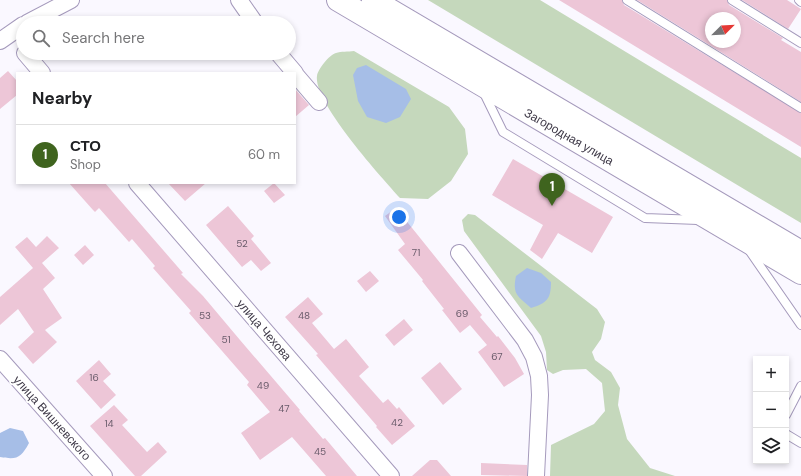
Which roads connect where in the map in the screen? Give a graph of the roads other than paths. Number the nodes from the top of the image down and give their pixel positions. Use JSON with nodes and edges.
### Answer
{"nodes":[{"id":1,"x":71,"y":0,"type":"edge"},
{"id":2,"x":239,"y":0,"type":"edge"},
{"id":3,"x":338,"y":0,"type":"edge"},
{"id":4,"x":373,"y":0,"type":"edge"},
{"id":5,"x":627,"y":0,"type":"edge"},
{"id":6,"x":732,"y":0,"type":"edge"},
{"id":7,"x":40,"y":16,"type":"edge"},
{"id":8,"x":250,"y":16,"type":"edge"},
{"id":9,"x":16,"y":29,"type":"edge"},
{"id":10,"x":4,"y":37,"type":"edge"},
{"id":11,"x":801,"y":43,"type":"edge"},
{"id":12,"x":16,"y":46,"type":"edge"},
{"id":13,"x":31,"y":60,"type":"edge"},
{"id":14,"x":284,"y":60,"type":"edge"},
{"id":15,"x":41,"y":72,"type":"edge"},
{"id":16,"x":294,"y":72,"type":"edge"},
{"id":17,"x":296,"y":74,"type":"edge"},
{"id":18,"x":478,"y":79,"type":"junction"},
{"id":19,"x":319,"y":102,"type":"dead end"},
{"id":20,"x":801,"y":108,"type":"edge"},
{"id":21,"x":138,"y":184,"type":"edge"},
{"id":22,"x":711,"y":220,"type":"junction"},
{"id":23,"x":740,"y":238,"type":"junction"},
{"id":24,"x":801,"y":252,"type":"edge"},
{"id":25,"x":459,"y":253,"type":"dead end"},
{"id":26,"x":801,"y":273,"type":"edge"},
{"id":27,"x":801,"y":325,"type":"edge"},
{"id":28,"x":0,"y":359,"type":"edge"},
{"id":29,"x":801,"y":386,"type":"edge"},
{"id":30,"x":789,"y":409,"type":"edge"},
{"id":31,"x":789,"y":436,"type":"edge"},
{"id":32,"x":801,"y":443,"type":"edge"},
{"id":33,"x":104,"y":476,"type":"edge"},
{"id":34,"x":391,"y":476,"type":"edge"},
{"id":35,"x":536,"y":476,"type":"edge"}],
"edges":[{"from":1,"to":7,"type":"street"},
{"from":2,"to":8,"type":"street"},
{"from":3,"to":18,"type":"highway","name":"Загородная улица"},
{"from":4,"to":24,"type":"highway","name":"Загородная улица"},
{"from":5,"to":20,"type":"lane"},
{"from":6,"to":11,"type":"lane"},
{"from":9,"to":10,"type":"street"},
{"from":10,"to":12,"type":"street"},
{"from":13,"to":15,"type":"street"},
{"from":14,"to":16,"type":"street"},
{"from":17,"to":19,"type":"street"},
{"from":18,"to":22,"type":"highway","name":"Загородная улица"},
{"from":18,"to":22,"type":"lane"},
{"from":21,"to":34,"type":"street","name":"улица Чехова"},
{"from":22,"to":23,"type":"highway","name":"Загородная улица"},
{"from":23,"to":26,"type":"highway","name":"Загородная улица"},
{"from":23,"to":27,"type":"lane"},
{"from":25,"to":35,"type":"street"},
{"from":28,"to":33,"type":"street","name":"улица Вишневского"},
{"from":29,"to":30,"type":"lane"},
{"from":31,"to":32,"type":"lane"}]}
